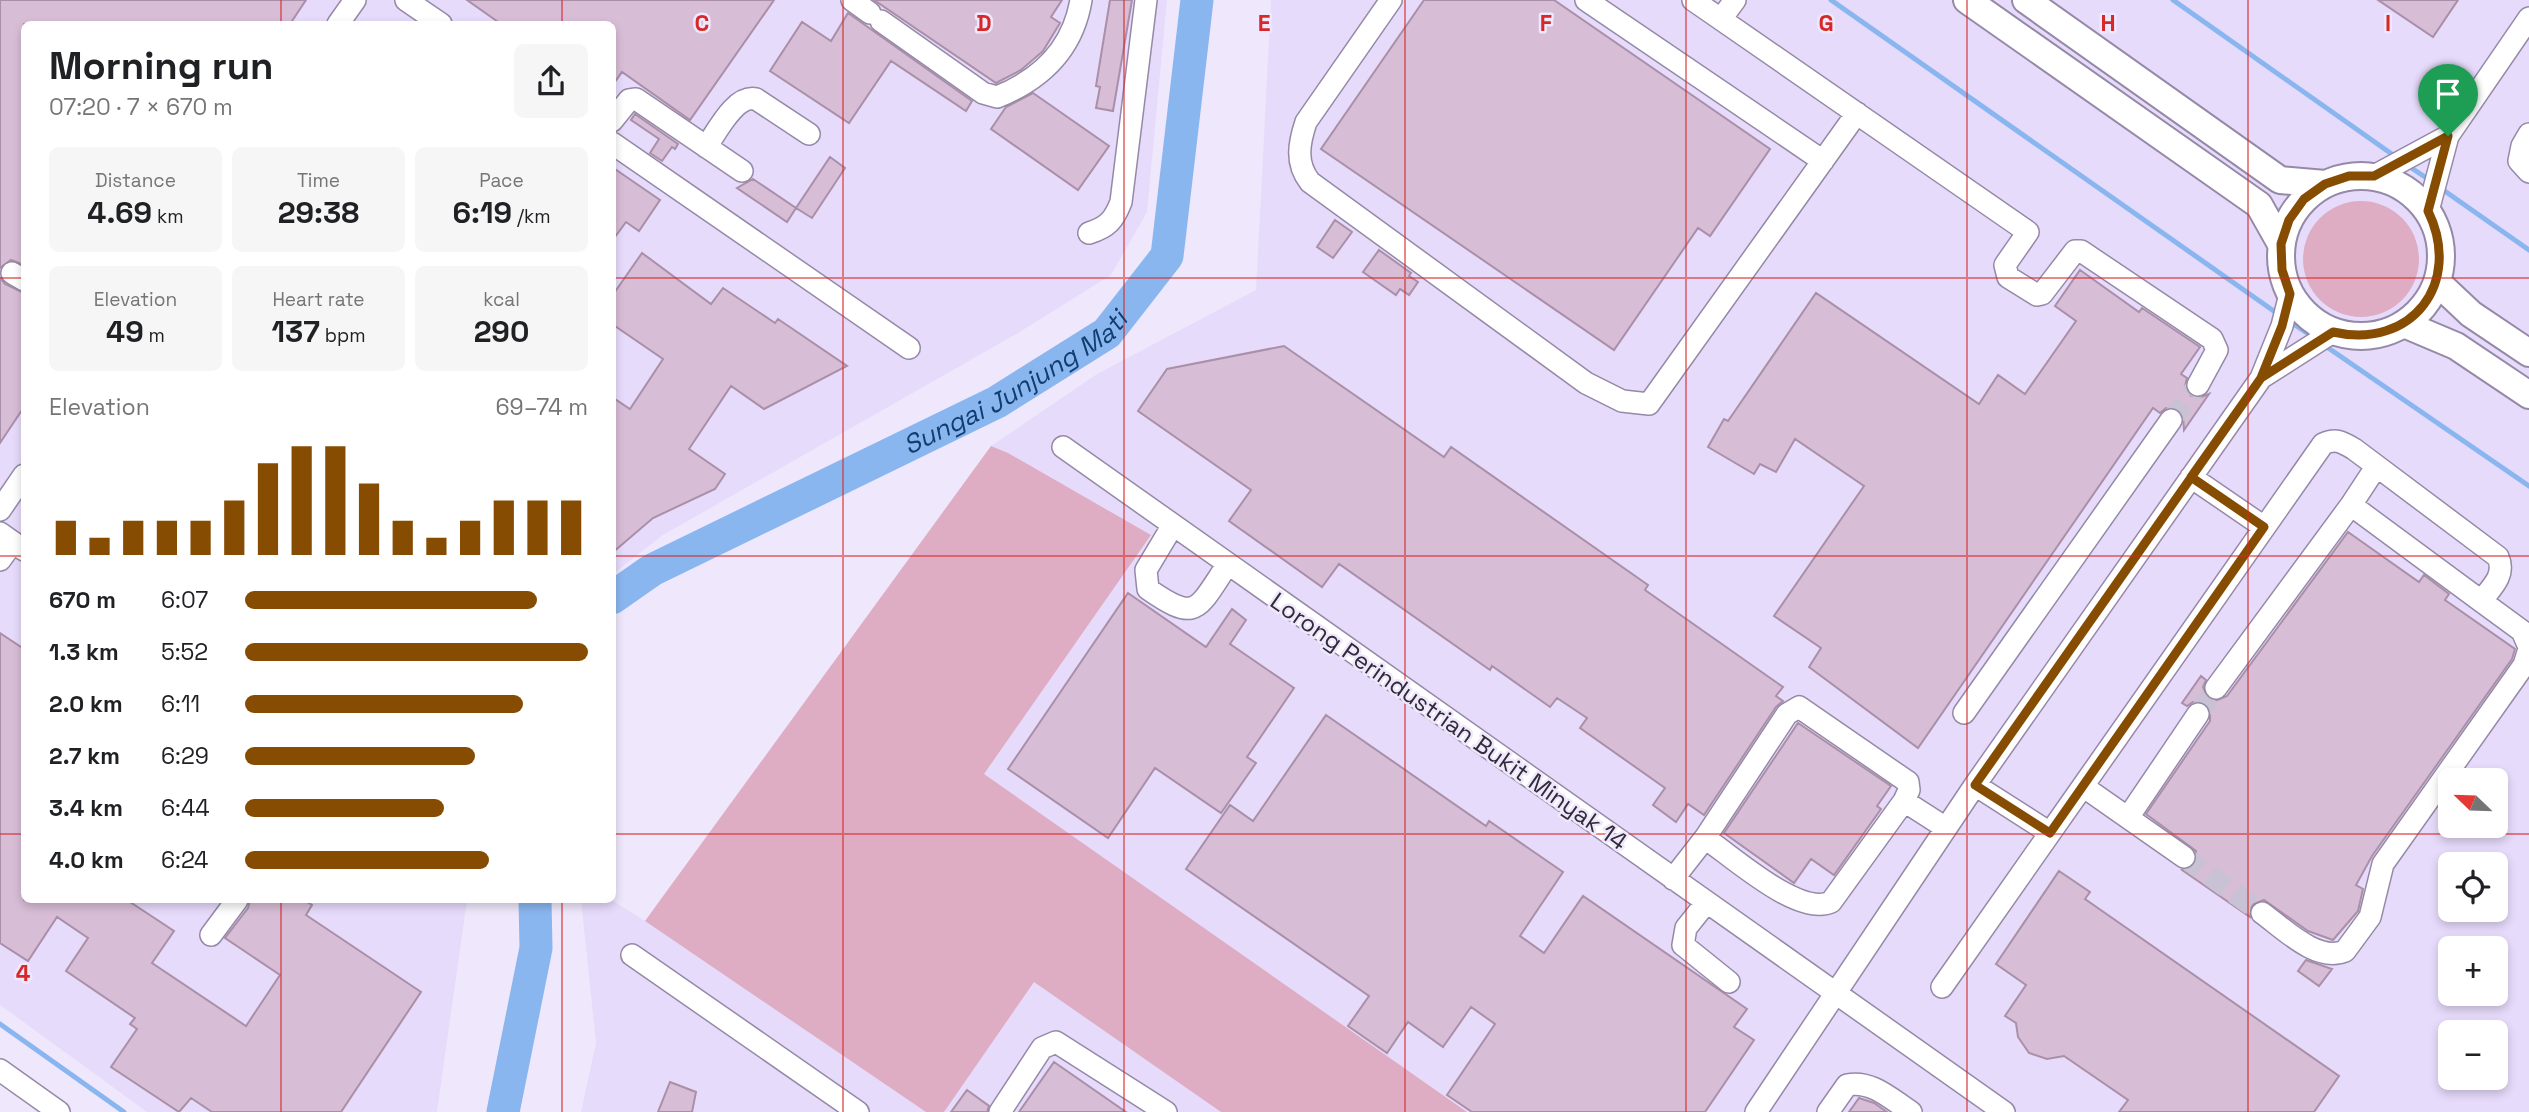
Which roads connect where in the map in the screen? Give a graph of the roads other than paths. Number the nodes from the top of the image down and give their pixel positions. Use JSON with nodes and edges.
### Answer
{"nodes":[{"id":1,"x":355,"y":0,"type":"edge"},
{"id":2,"x":406,"y":0,"type":"edge"},
{"id":3,"x":852,"y":0,"type":"edge"},
{"id":4,"x":1081,"y":0,"type":"edge"},
{"id":5,"x":1146,"y":0,"type":"edge"},
{"id":6,"x":1391,"y":0,"type":"edge"},
{"id":7,"x":1586,"y":0,"type":"edge"},
{"id":8,"x":1693,"y":0,"type":"edge"},
{"id":9,"x":1735,"y":0,"type":"edge"},
{"id":10,"x":1967,"y":0,"type":"edge"},
{"id":11,"x":2025,"y":0,"type":"edge"},
{"id":12,"x":1721,"y":19,"type":"junction"},
{"id":13,"x":2529,"y":19,"type":"edge"},
{"id":14,"x":340,"y":21,"type":"edge"},
{"id":15,"x":437,"y":21,"type":"edge"},
{"id":16,"x":1857,"y":113,"type":"junction"},
{"id":17,"x":616,"y":116,"type":"edge"},
{"id":18,"x":809,"y":134,"type":"dead end"},
{"id":19,"x":2529,"y":134,"type":"edge"},
{"id":20,"x":2448,"y":136,"type":"junction"},
{"id":21,"x":616,"y":146,"type":"edge"},
{"id":22,"x":706,"y":147,"type":"junction"},
{"id":23,"x":1823,"y":161,"type":"junction"},
{"id":24,"x":2393,"y":166,"type":"junction"},
{"id":25,"x":742,"y":171,"type":"dead end"},
{"id":26,"x":2529,"y":172,"type":"edge"},
{"id":27,"x":2325,"y":184,"type":"junction"},
{"id":28,"x":2433,"y":193,"type":"junction"},
{"id":29,"x":1089,"y":233,"type":"dead end"},
{"id":30,"x":2281,"y":244,"type":"junction"},
{"id":31,"x":2437,"y":282,"type":"junction"},
{"id":32,"x":2286,"y":310,"type":"junction"},
{"id":33,"x":2404,"y":324,"type":"junction"},
{"id":34,"x":2324,"y":339,"type":"junction"},
{"id":35,"x":909,"y":348,"type":"dead end"},
{"id":36,"x":2529,"y":353,"type":"edge"},
{"id":37,"x":2261,"y":378,"type":"junction"},
{"id":38,"x":2198,"y":386,"type":"tunnel mouth"},
{"id":39,"x":2529,"y":395,"type":"edge"},
{"id":40,"x":2171,"y":421,"type":"tunnel mouth"},
{"id":41,"x":1063,"y":447,"type":"dead end"},
{"id":42,"x":2376,"y":467,"type":"junction"},
{"id":43,"x":2191,"y":477,"type":"junction"},
{"id":44,"x":21,"y":479,"type":"edge"},
{"id":45,"x":2351,"y":505,"type":"junction"},
{"id":46,"x":0,"y":510,"type":"edge"},
{"id":47,"x":1173,"y":525,"type":"junction"},
{"id":48,"x":2264,"y":527,"type":"junction"},
{"id":49,"x":12,"y":542,"type":"edge"},
{"id":50,"x":0,"y":560,"type":"edge"},
{"id":51,"x":1227,"y":564,"type":"junction"},
{"id":52,"x":2481,"y":601,"type":"junction"},
{"id":53,"x":2529,"y":648,"type":"edge"},
{"id":54,"x":2216,"y":688,"type":"tunnel mouth"},
{"id":55,"x":1964,"y":713,"type":"dead end"},
{"id":56,"x":2199,"y":714,"type":"tunnel mouth"},
{"id":57,"x":1975,"y":785,"type":"junction"},
{"id":58,"x":2084,"y":786,"type":"junction"},
{"id":59,"x":1904,"y":801,"type":"junction"},
{"id":60,"x":2129,"y":816,"type":"junction"},
{"id":61,"x":1946,"y":828,"type":"junction"},
{"id":62,"x":2050,"y":833,"type":"junction"},
{"id":63,"x":1705,"y":838,"type":"junction"},
{"id":64,"x":2184,"y":857,"type":"tunnel mouth"},
{"id":65,"x":1673,"y":879,"type":"junction"},
{"id":66,"x":235,"y":903,"type":"edge"},
{"id":67,"x":1706,"y":903,"type":"junction"},
{"id":68,"x":2262,"y":913,"type":"tunnel mouth"},
{"id":69,"x":211,"y":934,"type":"dead end"},
{"id":70,"x":632,"y":955,"type":"dead end"},
{"id":71,"x":1729,"y":982,"type":"dead end"},
{"id":72,"x":1942,"y":986,"type":"dead end"},
{"id":73,"x":1835,"y":995,"type":"junction"},
{"id":74,"x":0,"y":1070,"type":"edge"},
{"id":75,"x":58,"y":1112,"type":"edge"},
{"id":76,"x":858,"y":1112,"type":"edge"},
{"id":77,"x":1000,"y":1112,"type":"edge"},
{"id":78,"x":1166,"y":1112,"type":"edge"},
{"id":79,"x":1756,"y":1112,"type":"edge"},
{"id":80,"x":1828,"y":1112,"type":"edge"},
{"id":81,"x":1911,"y":1112,"type":"edge"},
{"id":82,"x":2004,"y":1112,"type":"edge"}],
"edges":[{"from":1,"to":14,"type":"street"},
{"from":2,"to":15,"type":"street"},
{"from":3,"to":4,"type":"street"},
{"from":5,"to":29,"type":"street"},
{"from":6,"to":23,"type":"street"},
{"from":7,"to":23,"type":"street"},
{"from":8,"to":12,"type":"street"},
{"from":9,"to":12,"type":"street"},
{"from":10,"to":30,"type":"main road"},
{"from":11,"to":27,"type":"main road"},
{"from":12,"to":16,"type":"street"},
{"from":13,"to":20,"type":"street"},
{"from":16,"to":23,"type":"street"},
{"from":16,"to":38,"type":"street"},
{"from":17,"to":22,"type":"street"},
{"from":18,"to":22,"type":"street"},
{"from":19,"to":26,"type":"street"},
{"from":20,"to":24,"type":"street"},
{"from":20,"to":28,"type":"street"},
{"from":21,"to":35,"type":"street"},
{"from":22,"to":25,"type":"street"},
{"from":24,"to":27,"type":"main road"},
{"from":24,"to":28,"type":"main road"},
{"from":27,"to":30,"type":"main road"},
{"from":28,"to":31,"type":"main road"},
{"from":30,"to":32,"type":"main road"},
{"from":31,"to":33,"type":"main road"},
{"from":31,"to":36,"type":"main road"},
{"from":32,"to":34,"type":"main road"},
{"from":32,"to":37,"type":"street"},
{"from":33,"to":34,"type":"main road"},
{"from":33,"to":39,"type":"main road"},
{"from":34,"to":37,"type":"street"},
{"from":37,"to":43,"type":"street"},
{"from":40,"to":55,"type":"street"},
{"from":41,"to":47,"type":"street","name":"Lorong Perindustrian Bukit Minyak 14"},
{"from":42,"to":45,"type":"street"},
{"from":42,"to":48,"type":"street"},
{"from":42,"to":52,"type":"street"},
{"from":43,"to":48,"type":"street"},
{"from":43,"to":57,"type":"street"},
{"from":44,"to":46,"type":"street"},
{"from":45,"to":52,"type":"street"},
{"from":45,"to":54,"type":"street"},
{"from":47,"to":51,"type":"street","name":"Lorong Perindustrian Bukit Minyak 14"},
{"from":47,"to":51,"type":"street"},
{"from":48,"to":58,"type":"street"},
{"from":49,"to":50,"type":"street"},
{"from":51,"to":65,"type":"street","name":"Lorong Perindustrian Bukit Minyak 14"},
{"from":52,"to":53,"type":"street"},
{"from":53,"to":68,"type":"street"},
{"from":56,"to":60,"type":"street"},
{"from":57,"to":61,"type":"street"},
{"from":57,"to":62,"type":"street"},
{"from":58,"to":60,"type":"street"},
{"from":58,"to":62,"type":"street"},
{"from":59,"to":61,"type":"street"},
{"from":59,"to":63,"type":"street"},
{"from":59,"to":63,"type":"street"},
{"from":60,"to":64,"type":"street"},
{"from":61,"to":73,"type":"street"},
{"from":62,"to":72,"type":"street"},
{"from":63,"to":65,"type":"street"},
{"from":65,"to":67,"type":"street","name":"Lorong Perindustrian Bukit Minyak 14"},
{"from":66,"to":69,"type":"street"},
{"from":67,"to":71,"type":"street"},
{"from":67,"to":73,"type":"street","name":"Lorong Perindustrian Bukit Minyak 14"},
{"from":70,"to":76,"type":"street"},
{"from":73,"to":79,"type":"street"},
{"from":73,"to":82,"type":"street","name":"Lorong Perindustrian Bukit Minyak 14"},
{"from":74,"to":75,"type":"street"},
{"from":77,"to":78,"type":"street"},
{"from":80,"to":81,"type":"street"}]}
